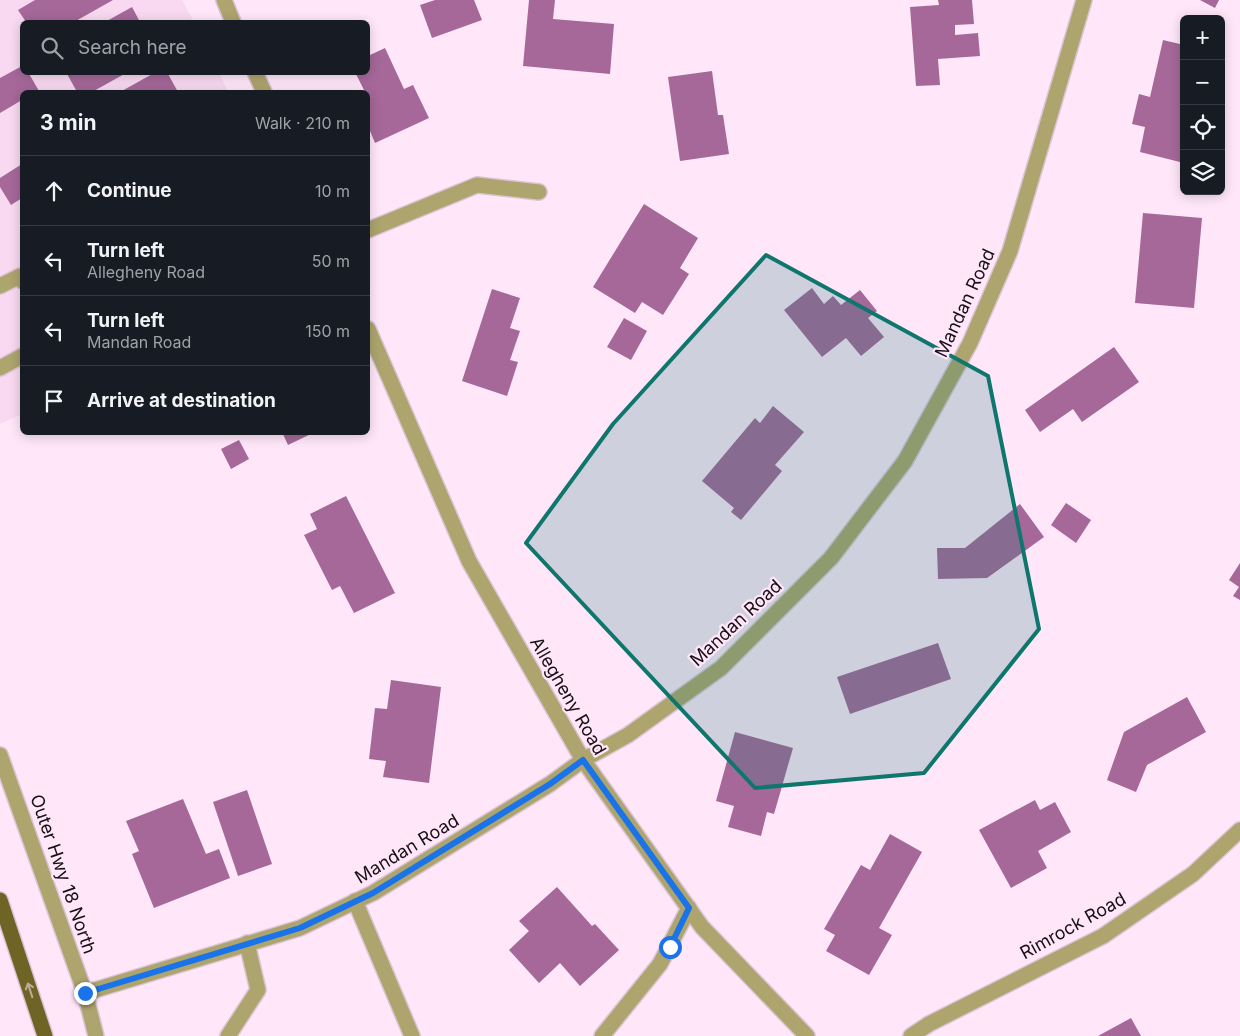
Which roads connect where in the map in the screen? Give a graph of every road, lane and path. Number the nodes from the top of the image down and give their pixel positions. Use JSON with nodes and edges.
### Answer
{"nodes":[{"id":1,"x":224,"y":0,"type":"edge"},
{"id":2,"x":1084,"y":0,"type":"edge"},
{"id":3,"x":232,"y":20,"type":"edge"},
{"id":4,"x":256,"y":75,"type":"edge"},
{"id":5,"x":263,"y":90,"type":"edge"},
{"id":6,"x":539,"y":192,"type":"dead end"},
{"id":7,"x":370,"y":229,"type":"edge"},
{"id":8,"x":20,"y":276,"type":"edge"},
{"id":9,"x":0,"y":286,"type":"edge"},
{"id":10,"x":370,"y":334,"type":"edge"},
{"id":11,"x":20,"y":357,"type":"edge"},
{"id":12,"x":0,"y":368,"type":"edge"},
{"id":13,"x":0,"y":755,"type":"edge"},
{"id":14,"x":583,"y":760,"type":"junction"},
{"id":15,"x":1240,"y":830,"type":"edge"},
{"id":16,"x":0,"y":900,"type":"edge"},
{"id":17,"x":355,"y":901,"type":"junction"},
{"id":18,"x":689,"y":908,"type":"junction"},
{"id":19,"x":247,"y":943,"type":"junction"},
{"id":20,"x":85,"y":993,"type":"junction"},
{"id":21,"x":45,"y":1036,"type":"edge"},
{"id":22,"x":96,"y":1036,"type":"edge"},
{"id":23,"x":228,"y":1036,"type":"edge"},
{"id":24,"x":412,"y":1036,"type":"edge"},
{"id":25,"x":602,"y":1036,"type":"edge"},
{"id":26,"x":807,"y":1036,"type":"edge"},
{"id":27,"x":912,"y":1036,"type":"edge"}],
"edges":[{"from":1,"to":3,"type":"street"},
{"from":2,"to":14,"type":"street","name":"Mandan Road"},
{"from":4,"to":5,"type":"street"},
{"from":6,"to":7,"type":"street"},
{"from":8,"to":9,"type":"street"},
{"from":10,"to":14,"type":"street","name":"Allegheny Road"},
{"from":11,"to":12,"type":"street"},
{"from":13,"to":20,"type":"street","name":"Outer Hwy 18 North"},
{"from":14,"to":17,"type":"street","name":"Mandan Road"},
{"from":14,"to":18,"type":"street","name":"Allegheny Road"},
{"from":15,"to":27,"type":"street","name":"Rimrock Road"},
{"from":21,"to":16,"type":"main road","one_way":true},
{"from":17,"to":19,"type":"street","name":"Mandan Road"},
{"from":17,"to":24,"type":"street"},
{"from":18,"to":25,"type":"street"},
{"from":18,"to":26,"type":"street","name":"Allegheny Road"},
{"from":19,"to":20,"type":"street","name":"Mandan Road"},
{"from":19,"to":23,"type":"street"},
{"from":20,"to":22,"type":"street","name":"Outer Hwy 18 North"}]}
